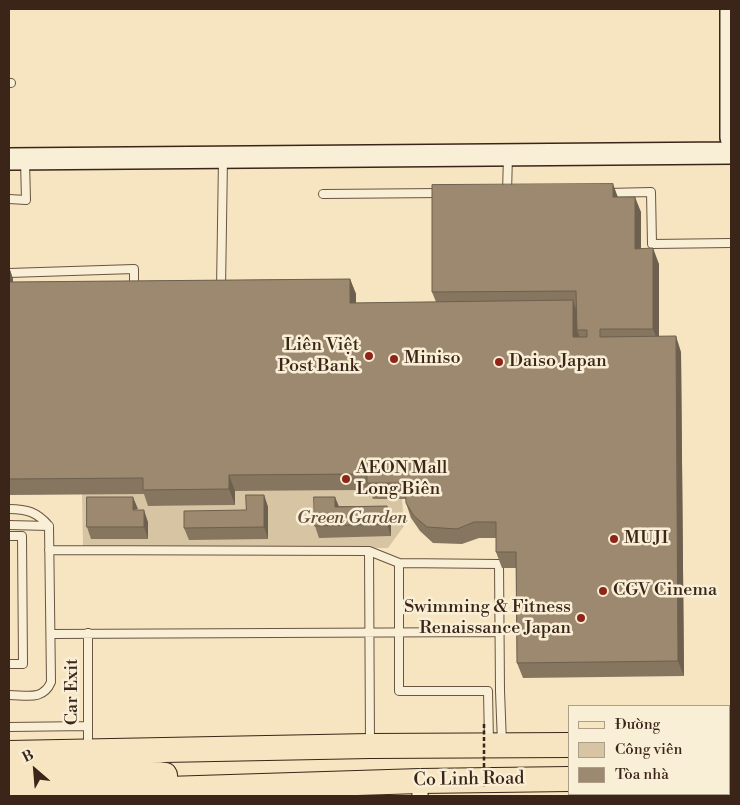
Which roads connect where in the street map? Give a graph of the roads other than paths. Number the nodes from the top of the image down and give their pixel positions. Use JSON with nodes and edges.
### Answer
{"nodes":[{"id":1,"x":731,"y":9,"type":"edge"},
{"id":2,"x":731,"y":111,"type":"edge"},
{"id":3,"x":731,"y":138,"type":"edge"},
{"id":4,"x":731,"y":153,"type":"edge"},
{"id":5,"x":508,"y":155,"type":"junction"},
{"id":6,"x":223,"y":157,"type":"junction"},
{"id":7,"x":17,"y":159,"type":"edge"},
{"id":8,"x":449,"y":193,"type":"edge"},
{"id":9,"x":497,"y":193,"type":"edge"},
{"id":10,"x":507,"y":193,"type":"junction"},
{"id":11,"x":517,"y":193,"type":"edge"},
{"id":12,"x":603,"y":193,"type":"edge"},
{"id":13,"x":323,"y":194,"type":"dead end"},
{"id":14,"x":9,"y":199,"type":"edge"},
{"id":15,"x":731,"y":243,"type":"edge"},
{"id":16,"x":9,"y":273,"type":"edge"},
{"id":17,"x":213,"y":289,"type":"edge"},
{"id":18,"x":144,"y":290,"type":"edge"},
{"id":19,"x":9,"y":509,"type":"edge"},
{"id":20,"x":9,"y":525,"type":"edge"},
{"id":21,"x":49,"y":526,"type":"junction"},
{"id":22,"x":9,"y":536,"type":"edge"},
{"id":23,"x":49,"y":550,"type":"junction"},
{"id":24,"x":369,"y":551,"type":"junction"},
{"id":25,"x":399,"y":563,"type":"junction"},
{"id":26,"x":370,"y":632,"type":"junction"},
{"id":27,"x":399,"y":632,"type":"junction"},
{"id":28,"x":499,"y":632,"type":"junction"},
{"id":29,"x":88,"y":633,"type":"junction"},
{"id":30,"x":50,"y":634,"type":"junction"},
{"id":31,"x":9,"y":664,"type":"edge"},
{"id":32,"x":9,"y":695,"type":"edge"},
{"id":33,"x":88,"y":726,"type":"junction"},
{"id":34,"x":9,"y":727,"type":"edge"},
{"id":35,"x":492,"y":738,"type":"junction"},
{"id":36,"x":568,"y":745,"type":"edge"},
{"id":37,"x":370,"y":746,"type":"junction"},
{"id":38,"x":243,"y":749,"type":"junction"},
{"id":39,"x":88,"y":752,"type":"junction"},
{"id":40,"x":9,"y":753,"type":"edge"},
{"id":41,"x":149,"y":773,"type":"junction"},
{"id":42,"x":9,"y":774,"type":"edge"},
{"id":43,"x":568,"y":779,"type":"edge"},
{"id":44,"x":238,"y":786,"type":"junction"},
{"id":45,"x":420,"y":788,"type":"edge"},
{"id":46,"x":9,"y":794,"type":"edge"},
{"id":47,"x":37,"y":795,"type":"edge"}],
"edges":[{"from":1,"to":2,"type":"street"},
{"from":2,"to":3,"type":"street"},
{"from":4,"to":5,"type":"street"},
{"from":5,"to":6,"type":"street"},
{"from":5,"to":10,"type":"lane"},
{"from":6,"to":7,"type":"street"},
{"from":6,"to":17,"type":"lane"},
{"from":7,"to":14,"type":"lane"},
{"from":8,"to":13,"type":"lane"},
{"from":9,"to":10,"type":"lane"},
{"from":10,"to":11,"type":"lane"},
{"from":12,"to":15,"type":"lane"},
{"from":16,"to":18,"type":"lane"},
{"from":19,"to":21,"type":"lane"},
{"from":20,"to":21,"type":"lane"},
{"from":21,"to":23,"type":"lane"},
{"from":22,"to":31,"type":"lane"},
{"from":23,"to":24,"type":"lane"},
{"from":23,"to":30,"type":"lane"},
{"from":24,"to":25,"type":"lane"},
{"from":24,"to":26,"type":"lane"},
{"from":25,"to":27,"type":"lane"},
{"from":25,"to":28,"type":"lane"},
{"from":26,"to":27,"type":"lane"},
{"from":26,"to":29,"type":"lane"},
{"from":26,"to":37,"type":"lane"},
{"from":27,"to":28,"type":"lane"},
{"from":27,"to":35,"type":"lane"},
{"from":28,"to":35,"type":"lane"},
{"from":29,"to":30,"type":"lane"},
{"from":29,"to":33,"type":"lane","name":"Car Exit"},
{"from":30,"to":32,"type":"lane"},
{"from":33,"to":34,"type":"lane"},
{"from":33,"to":39,"type":"lane","name":"Car Exit"},
{"from":35,"to":36,"type":"main road","name":"Co Linh Road"},
{"from":35,"to":37,"type":"main road","name":"Co Linh Road"},
{"from":37,"to":38,"type":"main road","name":"Co Linh Road"},
{"from":38,"to":39,"type":"main road","name":"Co Linh Road"},
{"from":38,"to":41,"type":"main road"},
{"from":39,"to":40,"type":"main road","name":"Co Linh Road"},
{"from":41,"to":42,"type":"main road"},
{"from":41,"to":44,"type":"main road"},
{"from":43,"to":45,"type":"main road","name":"Co Linh Road"},
{"from":44,"to":45,"type":"main road","name":"Co Linh Road"},
{"from":44,"to":47,"type":"main road","name":"Co Linh Road"},
{"from":46,"to":47,"type":"main road","name":"Co Linh Road"}]}
